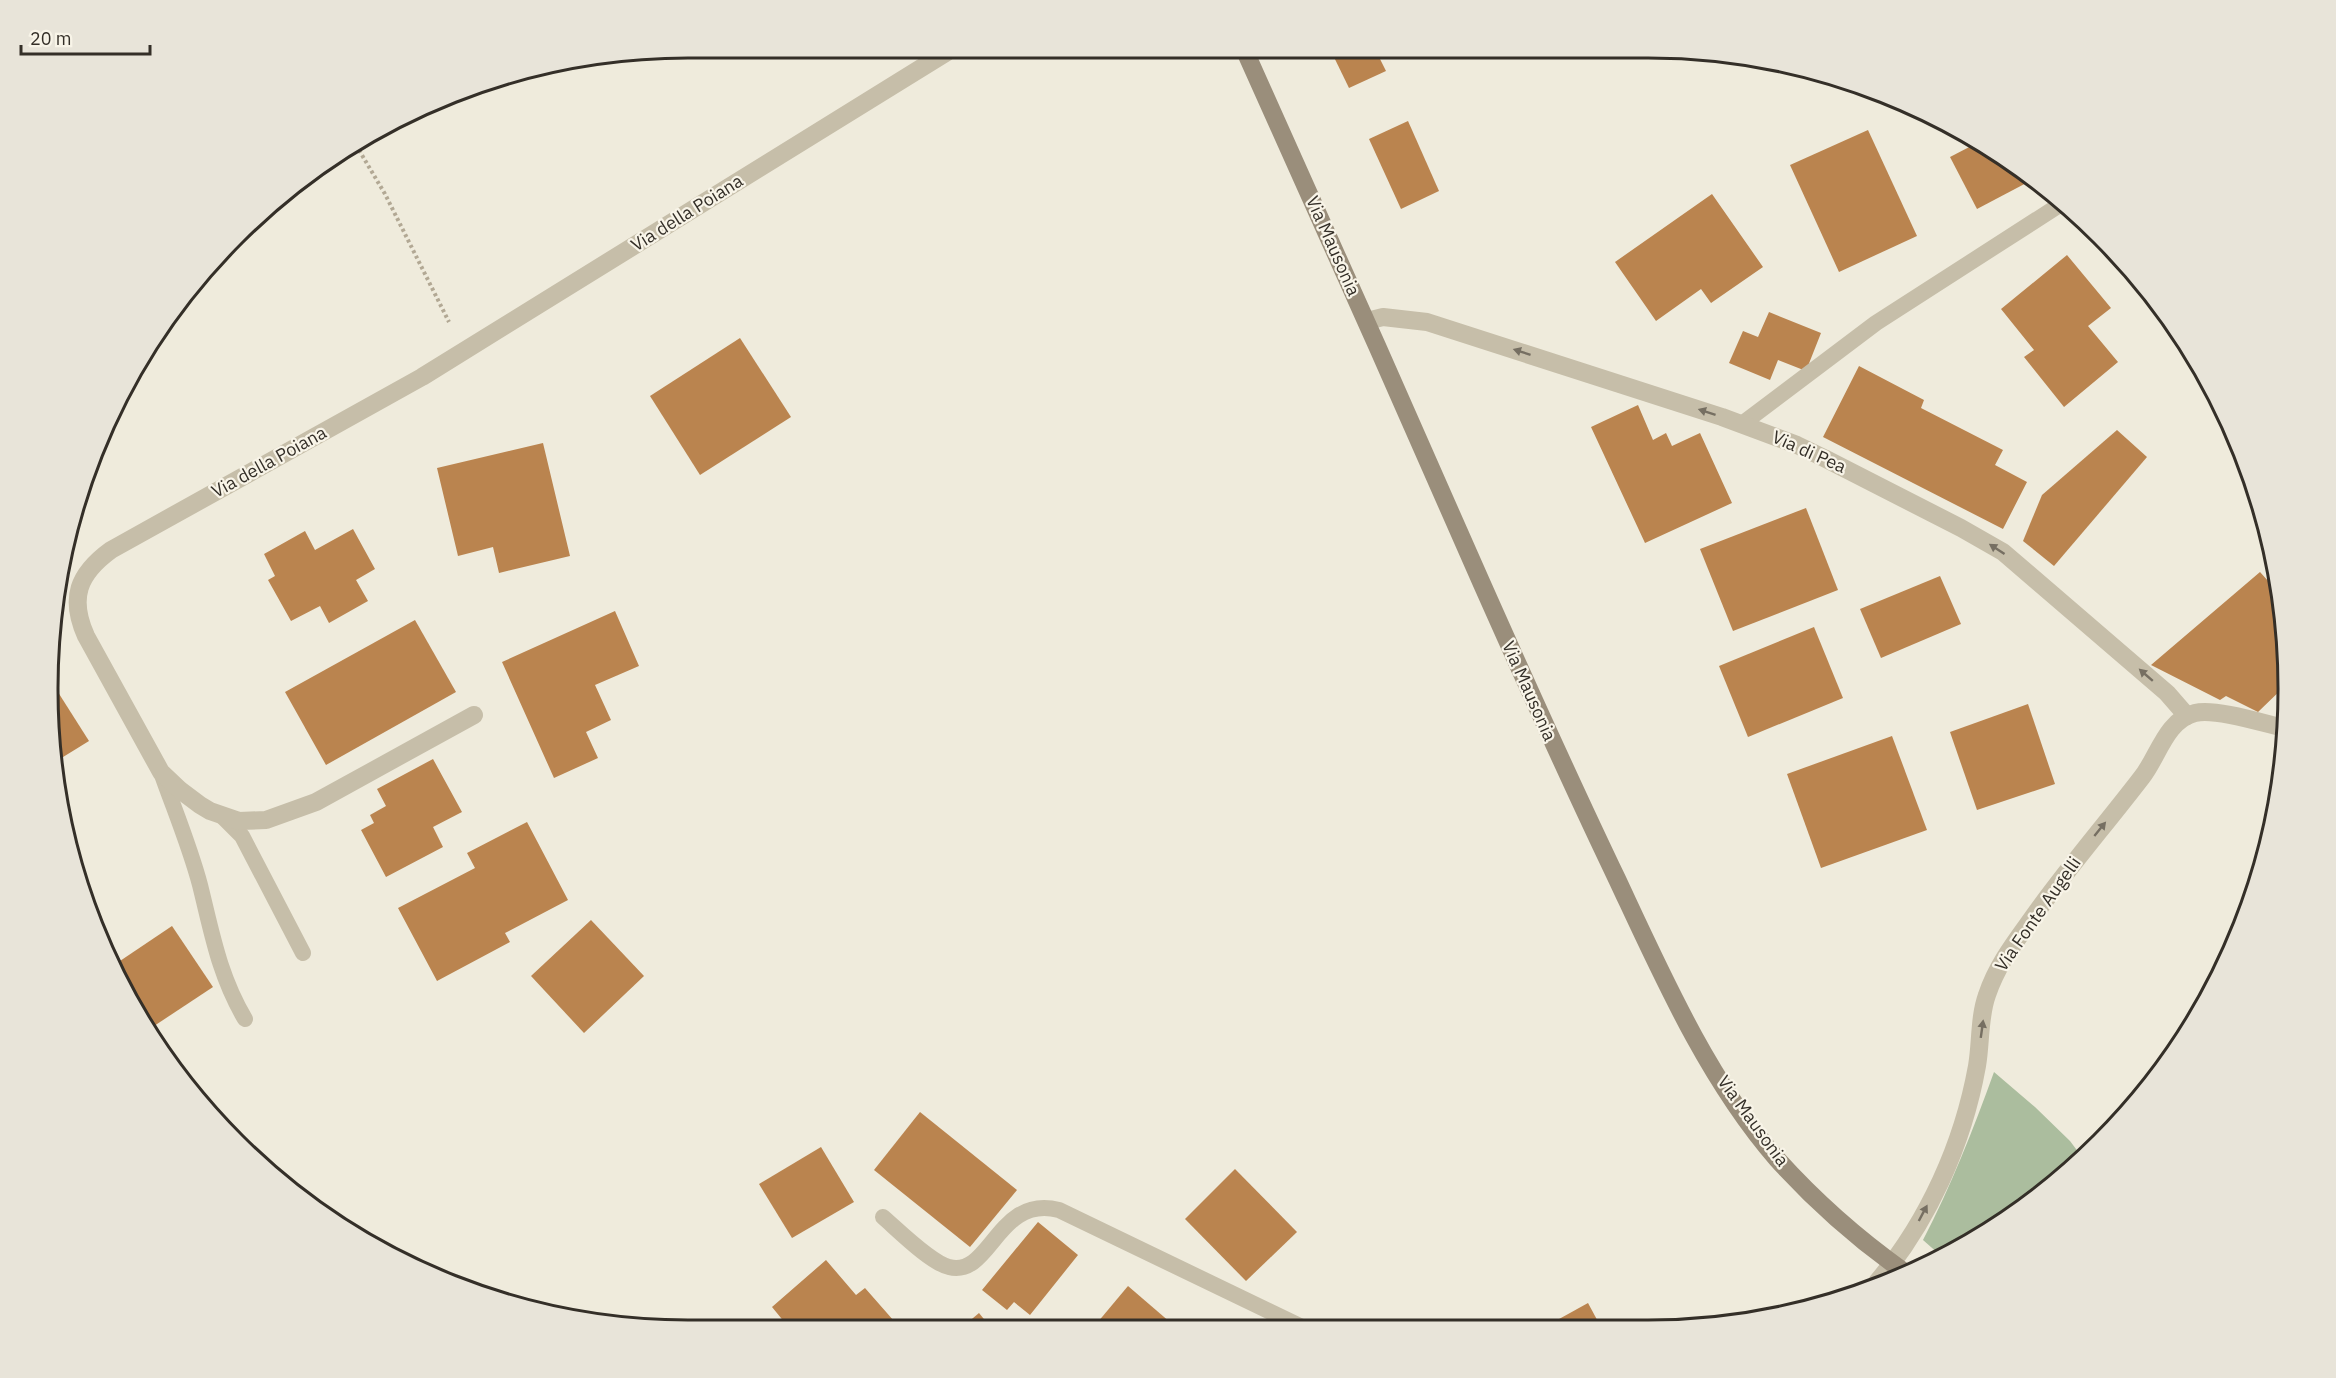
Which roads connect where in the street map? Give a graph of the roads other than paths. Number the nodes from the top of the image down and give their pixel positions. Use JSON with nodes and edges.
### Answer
{"nodes":[{"id":1,"x":937,"y":58,"type":"edge"},
{"id":2,"x":1248,"y":58,"type":"edge"},
{"id":3,"x":2055,"y":208,"type":"edge"},
{"id":4,"x":1367,"y":321,"type":"junction"},
{"id":5,"x":1742,"y":424,"type":"junction"},
{"id":6,"x":474,"y":715,"type":"dead end"},
{"id":7,"x":2187,"y":716,"type":"junction"},
{"id":8,"x":2276,"y":726,"type":"edge"},
{"id":9,"x":161,"y":772,"type":"junction"},
{"id":10,"x":221,"y":815,"type":"junction"},
{"id":11,"x":303,"y":953,"type":"dead end"},
{"id":12,"x":246,"y":1018,"type":"dead end"},
{"id":13,"x":883,"y":1217,"type":"dead end"},
{"id":14,"x":1898,"y":1267,"type":"edge"},
{"id":15,"x":1287,"y":1320,"type":"edge"}],
"edges":[{"from":1,"to":9,"type":"street","name":"Via della Poiana"},
{"from":2,"to":4,"type":"main road","name":"Via Mausonia"},
{"from":3,"to":5,"type":"lane"},
{"from":5,"to":4,"type":"street","name":"Via di Pea","one_way":true},
{"from":4,"to":14,"type":"main road","name":"Via Mausonia"},
{"from":7,"to":5,"type":"street","name":"Via di Pea","one_way":true},
{"from":6,"to":10,"type":"street","name":"Via della Poiana"},
{"from":7,"to":8,"type":"street"},
{"from":14,"to":7,"type":"street","name":"Via Fonte Augelli","one_way":true},
{"from":9,"to":10,"type":"street","name":"Via della Poiana"},
{"from":9,"to":12,"type":"lane"},
{"from":10,"to":11,"type":"lane"},
{"from":13,"to":15,"type":"lane"}]}
